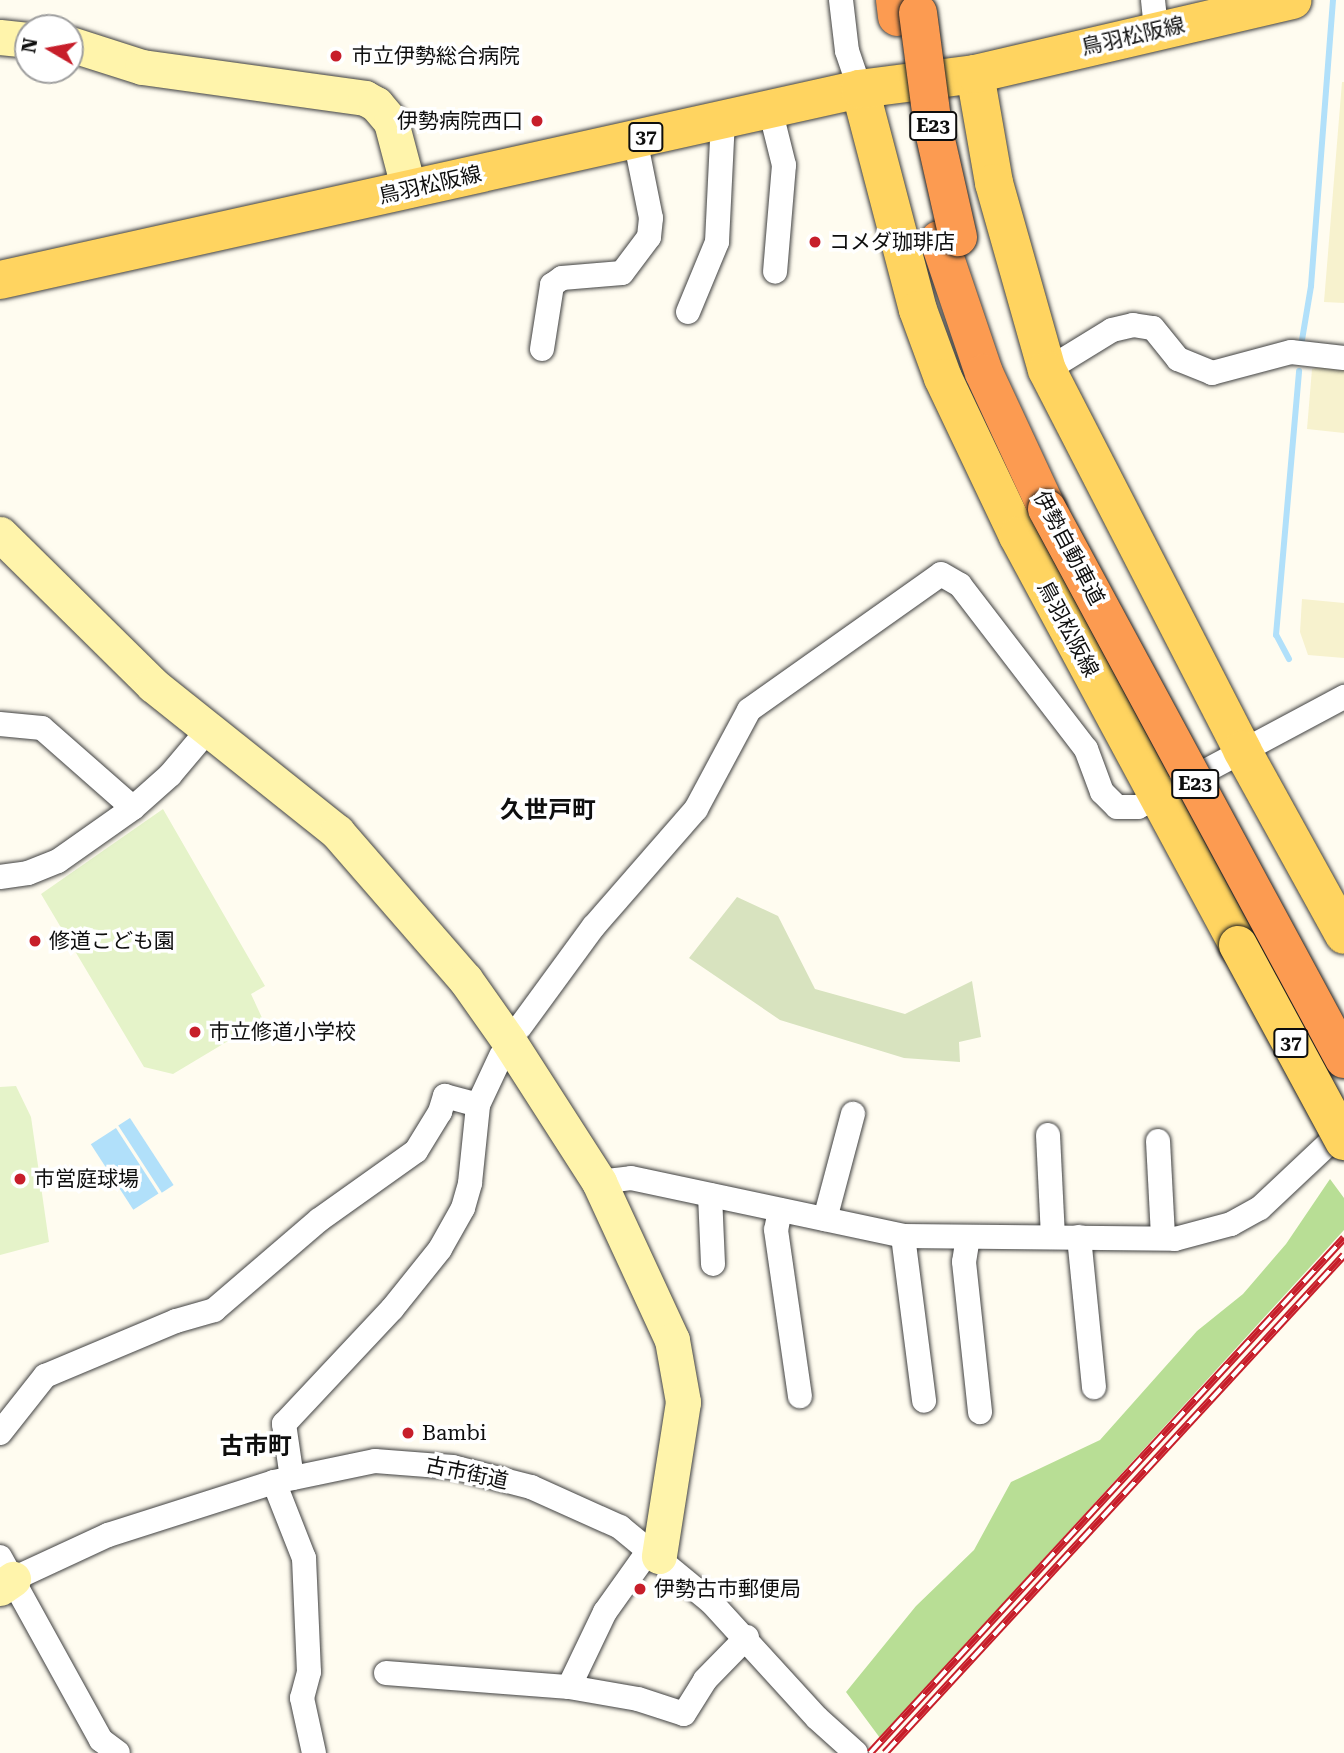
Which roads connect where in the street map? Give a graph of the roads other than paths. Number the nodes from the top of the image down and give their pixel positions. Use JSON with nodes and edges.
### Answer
{"nodes":[{"id":1,"x":841,"y":0,"type":"edge"},
{"id":2,"x":1292,"y":0,"type":"edge"},
{"id":3,"x":907,"y":7,"type":"edge"},
{"id":4,"x":1155,"y":15,"type":"edge"},
{"id":5,"x":84,"y":48,"type":"edge"},
{"id":6,"x":975,"y":74,"type":"junction"},
{"id":7,"x":860,"y":89,"type":"junction"},
{"id":8,"x":770,"y":109,"type":"junction"},
{"id":9,"x":723,"y":120,"type":"junction"},
{"id":10,"x":635,"y":139,"type":"junction"},
{"id":11,"x":409,"y":190,"type":"junction"},
{"id":12,"x":775,"y":272,"type":"dead end"},
{"id":13,"x":0,"y":280,"type":"edge"},
{"id":14,"x":688,"y":312,"type":"dead end"},
{"id":15,"x":542,"y":349,"type":"dead end"},
{"id":16,"x":1344,"y":358,"type":"edge"},
{"id":17,"x":1047,"y":370,"type":"junction"},
{"id":18,"x":1055,"y":505,"type":"junction"},
{"id":19,"x":0,"y":534,"type":"edge"},
{"id":20,"x":1344,"y":697,"type":"edge"},
{"id":21,"x":0,"y":724,"type":"edge"},
{"id":22,"x":208,"y":731,"type":"junction"},
{"id":23,"x":1242,"y":750,"type":"junction"},
{"id":24,"x":1157,"y":796,"type":"junction"},
{"id":25,"x":133,"y":808,"type":"junction"},
{"id":26,"x":0,"y":877,"type":"edge"},
{"id":27,"x":1344,"y":935,"type":"edge"},
{"id":28,"x":1344,"y":1020,"type":"edge"},
{"id":29,"x":520,"y":1027,"type":"dead end"},
{"id":30,"x":501,"y":1056,"type":"dead end"},
{"id":31,"x":1344,"y":1059,"type":"edge"},
{"id":32,"x":478,"y":1105,"type":"junction"},
{"id":33,"x":853,"y":1114,"type":"dead end"},
{"id":34,"x":1344,"y":1129,"type":"edge"},
{"id":35,"x":1048,"y":1135,"type":"dead end"},
{"id":36,"x":1158,"y":1141,"type":"dead end"},
{"id":37,"x":1344,"y":1141,"type":"edge"},
{"id":38,"x":599,"y":1182,"type":"junction"},
{"id":39,"x":710,"y":1195,"type":"junction"},
{"id":40,"x":780,"y":1210,"type":"junction"},
{"id":41,"x":825,"y":1219,"type":"junction"},
{"id":42,"x":904,"y":1236,"type":"junction"},
{"id":43,"x":968,"y":1237,"type":"junction"},
{"id":44,"x":1053,"y":1237,"type":"junction"},
{"id":45,"x":1079,"y":1237,"type":"junction"},
{"id":46,"x":1163,"y":1238,"type":"junction"},
{"id":47,"x":713,"y":1264,"type":"dead end"},
{"id":48,"x":1094,"y":1387,"type":"dead end"},
{"id":49,"x":800,"y":1395,"type":"dead end"},
{"id":50,"x":924,"y":1401,"type":"dead end"},
{"id":51,"x":979,"y":1412,"type":"dead end"},
{"id":52,"x":0,"y":1433,"type":"edge"},
{"id":53,"x":283,"y":1480,"type":"junction"},
{"id":54,"x":654,"y":1553,"type":"junction"},
{"id":55,"x":4,"y":1575,"type":"edge"},
{"id":56,"x":747,"y":1637,"type":"junction"},
{"id":57,"x":386,"y":1673,"type":"dead end"},
{"id":58,"x":569,"y":1687,"type":"junction"},
{"id":59,"x":118,"y":1753,"type":"edge"},
{"id":60,"x":314,"y":1753,"type":"edge"},
{"id":61,"x":856,"y":1753,"type":"edge"}],
"edges":[{"from":1,"to":7,"type":"street"},
{"from":2,"to":4,"type":"main road","name":"鳥羽松阪線","number":"37"},
{"from":3,"to":18,"type":"highway","name":"伊勢自動車道","number":"E23","bridge":true},
{"from":4,"to":6,"type":"main road","name":"鳥羽松阪線","number":"37"},
{"from":5,"to":11,"type":"street"},
{"from":6,"to":7,"type":"main road","name":"鳥羽松阪線","number":"37"},
{"from":6,"to":17,"type":"main road"},
{"from":7,"to":8,"type":"main road","name":"鳥羽松阪線","number":"37"},
{"from":7,"to":24,"type":"main road","name":"鳥羽松阪線","number":"37"},
{"from":8,"to":9,"type":"main road","name":"鳥羽松阪線","number":"37"},
{"from":8,"to":12,"type":"street"},
{"from":9,"to":10,"type":"main road","name":"鳥羽松阪線","number":"37"},
{"from":9,"to":14,"type":"street"},
{"from":10,"to":11,"type":"main road","name":"鳥羽松阪線","number":"37"},
{"from":10,"to":15,"type":"street"},
{"from":11,"to":13,"type":"main road","name":"鳥羽松阪線","number":"37"},
{"from":16,"to":17,"type":"street"},
{"from":17,"to":23,"type":"main road"},
{"from":18,"to":28,"type":"highway","name":"伊勢自動車道","number":"E23"},
{"from":18,"to":31,"type":"highway","name":"伊勢自動車道","number":"E23","bridge":true},
{"from":19,"to":22,"type":"street"},
{"from":20,"to":23,"type":"street"},
{"from":21,"to":25,"type":"street"},
{"from":22,"to":25,"type":"street"},
{"from":22,"to":38,"type":"street"},
{"from":23,"to":24,"type":"street"},
{"from":23,"to":27,"type":"main road"},
{"from":24,"to":29,"type":"street"},
{"from":24,"to":37,"type":"main road","name":"鳥羽松阪線","number":"37","bridge":true},
{"from":25,"to":26,"type":"street"},
{"from":30,"to":32,"type":"street"},
{"from":32,"to":52,"type":"street"},
{"from":32,"to":53,"type":"street"},
{"from":33,"to":41,"type":"street"},
{"from":34,"to":46,"type":"street"},
{"from":35,"to":44,"type":"street"},
{"from":36,"to":46,"type":"street"},
{"from":38,"to":39,"type":"street"},
{"from":38,"to":54,"type":"street"},
{"from":39,"to":40,"type":"street"},
{"from":39,"to":47,"type":"street"},
{"from":40,"to":41,"type":"street"},
{"from":40,"to":49,"type":"street"},
{"from":41,"to":42,"type":"street"},
{"from":42,"to":43,"type":"street"},
{"from":42,"to":50,"type":"street"},
{"from":43,"to":44,"type":"street"},
{"from":43,"to":51,"type":"street"},
{"from":44,"to":45,"type":"street"},
{"from":45,"to":46,"type":"street"},
{"from":45,"to":48,"type":"street"},
{"from":53,"to":54,"type":"street","name":"古市街道"},
{"from":53,"to":55,"type":"street","name":"古市街道"},
{"from":53,"to":60,"type":"street"},
{"from":54,"to":56,"type":"street","name":"古市街道"},
{"from":54,"to":58,"type":"street"},
{"from":55,"to":59,"type":"street"},
{"from":56,"to":58,"type":"street"},
{"from":56,"to":61,"type":"street","name":"古市街道"},
{"from":57,"to":58,"type":"street"}]}
